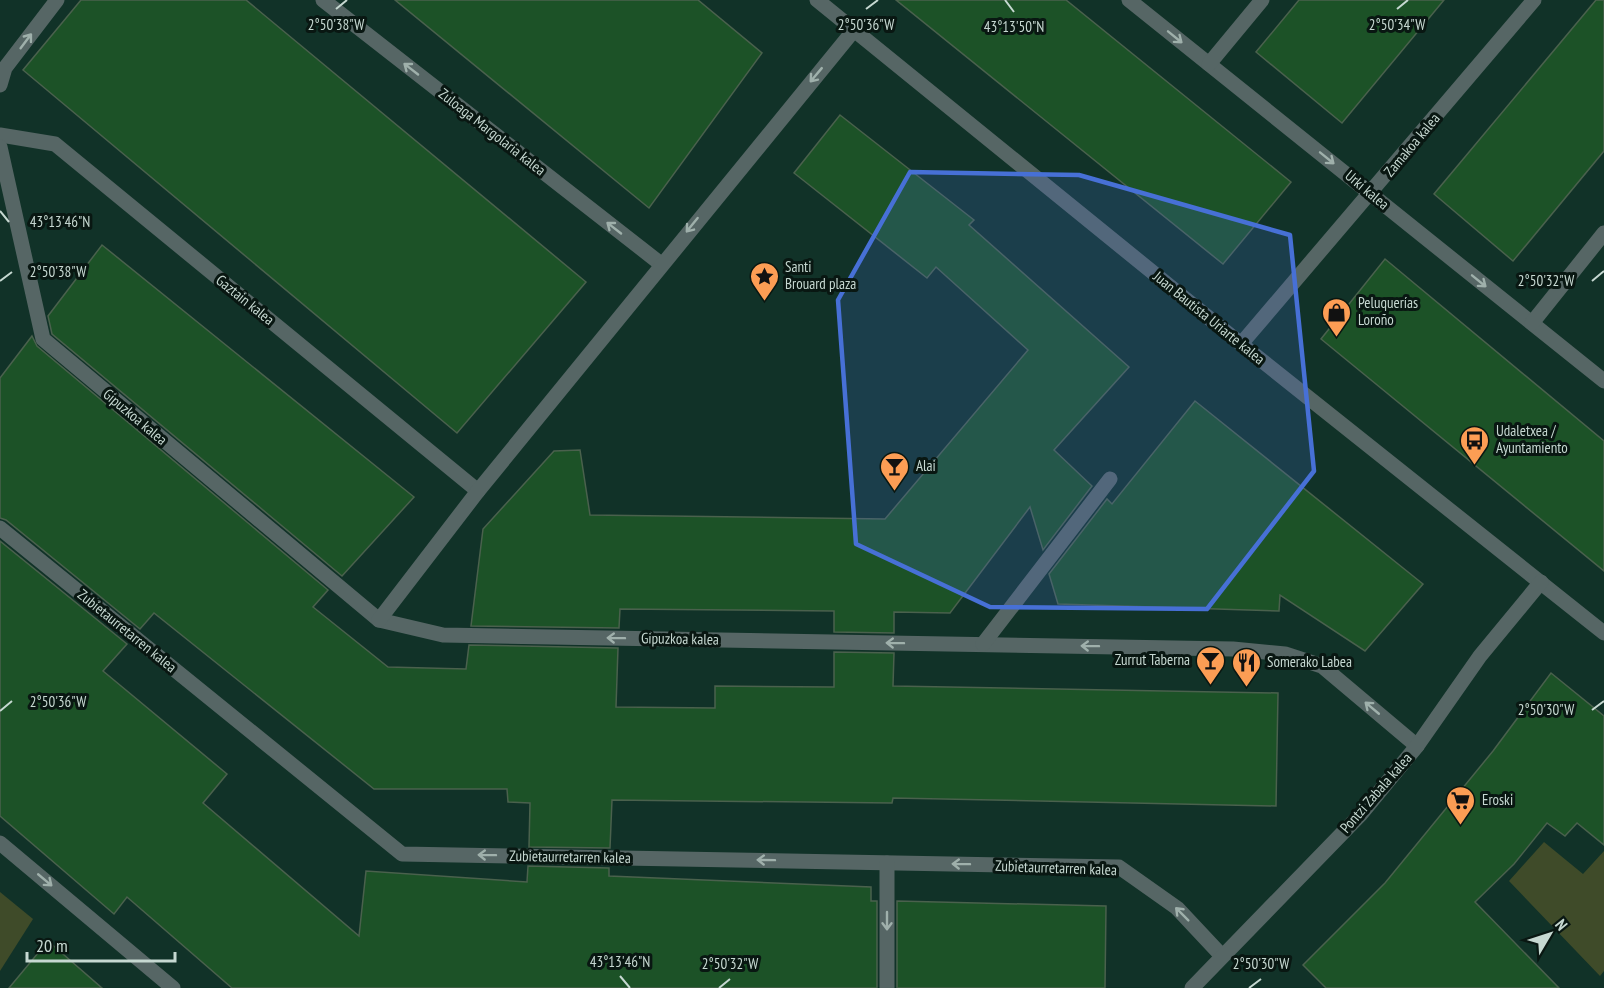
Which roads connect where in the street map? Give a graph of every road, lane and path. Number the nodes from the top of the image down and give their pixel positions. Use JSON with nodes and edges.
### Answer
{"nodes":[{"id":1,"x":323,"y":0,"type":"edge"},
{"id":2,"x":817,"y":0,"type":"edge"},
{"id":3,"x":1129,"y":0,"type":"edge"},
{"id":4,"x":1262,"y":0,"type":"edge"},
{"id":5,"x":1534,"y":0,"type":"edge"},
{"id":6,"x":56,"y":1,"type":"edge"},
{"id":7,"x":854,"y":30,"type":"junction"},
{"id":8,"x":1209,"y":64,"type":"junction"},
{"id":9,"x":0,"y":85,"type":"edge"},
{"id":10,"x":0,"y":135,"type":"edge"},
{"id":11,"x":0,"y":147,"type":"edge"},
{"id":12,"x":1371,"y":194,"type":"junction"},
{"id":13,"x":1604,"y":234,"type":"edge"},
{"id":14,"x":661,"y":264,"type":"junction"},
{"id":15,"x":1532,"y":323,"type":"junction"},
{"id":16,"x":1241,"y":344,"type":"junction"},
{"id":17,"x":1604,"y":381,"type":"edge"},
{"id":18,"x":1110,"y":479,"type":"dead end"},
{"id":19,"x":478,"y":491,"type":"junction"},
{"id":20,"x":0,"y":528,"type":"edge"},
{"id":21,"x":1541,"y":582,"type":"junction"},
{"id":22,"x":379,"y":620,"type":"junction"},
{"id":23,"x":1604,"y":633,"type":"edge"},
{"id":24,"x":983,"y":644,"type":"junction"},
{"id":25,"x":1417,"y":746,"type":"junction"},
{"id":26,"x":0,"y":843,"type":"edge"},
{"id":27,"x":887,"y":863,"type":"junction"},
{"id":28,"x":1222,"y":956,"type":"junction"},
{"id":29,"x":173,"y":988,"type":"edge"},
{"id":30,"x":887,"y":988,"type":"edge"},
{"id":31,"x":1192,"y":988,"type":"edge"}],
"edges":[{"from":14,"to":1,"type":"street","name":"Zuloaga Margolaria kalea","one_way":true},
{"from":2,"to":7,"type":"street","name":"Juan Bautista Uriarte kalea"},
{"from":3,"to":8,"type":"street","name":"Urki kalea","one_way":true},
{"from":4,"to":8,"type":"street"},
{"from":5,"to":12,"type":"street","name":"Zamakoa kalea"},
{"from":9,"to":6,"type":"street","one_way":true},
{"from":7,"to":14,"type":"street","one_way":true},
{"from":7,"to":16,"type":"street","name":"Juan Bautista Uriarte kalea"},
{"from":8,"to":12,"type":"street","name":"Urki kalea","one_way":true},
{"from":10,"to":19,"type":"street","name":"Gaztain kalea"},
{"from":11,"to":22,"type":"street","name":"Gipuzkoa kalea"},
{"from":12,"to":15,"type":"street","name":"Urki kalea","one_way":true},
{"from":12,"to":16,"type":"street","name":"Zamakoa kalea"},
{"from":13,"to":15,"type":"street"},
{"from":14,"to":19,"type":"street"},
{"from":15,"to":17,"type":"street","name":"Urki kalea"},
{"from":16,"to":21,"type":"street","name":"Juan Bautista Uriarte kalea"},
{"from":18,"to":24,"type":"street"},
{"from":19,"to":22,"type":"street"},
{"from":27,"to":20,"type":"street","name":"Zubietaurretarren kalea","one_way":true},
{"from":21,"to":23,"type":"street","name":"Juan Bautista Uriarte kalea"},
{"from":21,"to":25,"type":"street","name":"Pontzi Zabala kalea"},
{"from":24,"to":22,"type":"street","name":"Gipuzkoa kalea","one_way":true},
{"from":25,"to":24,"type":"street","name":"Gipuzkoa kalea","one_way":true},
{"from":25,"to":28,"type":"street","name":"Pontzi Zabala kalea"},
{"from":26,"to":29,"type":"street","one_way":true},
{"from":28,"to":27,"type":"street","name":"Zubietaurretarren kalea","one_way":true},
{"from":27,"to":30,"type":"street","one_way":true},
{"from":28,"to":31,"type":"street","name":"Pontzi Zabala kalea"}]}
